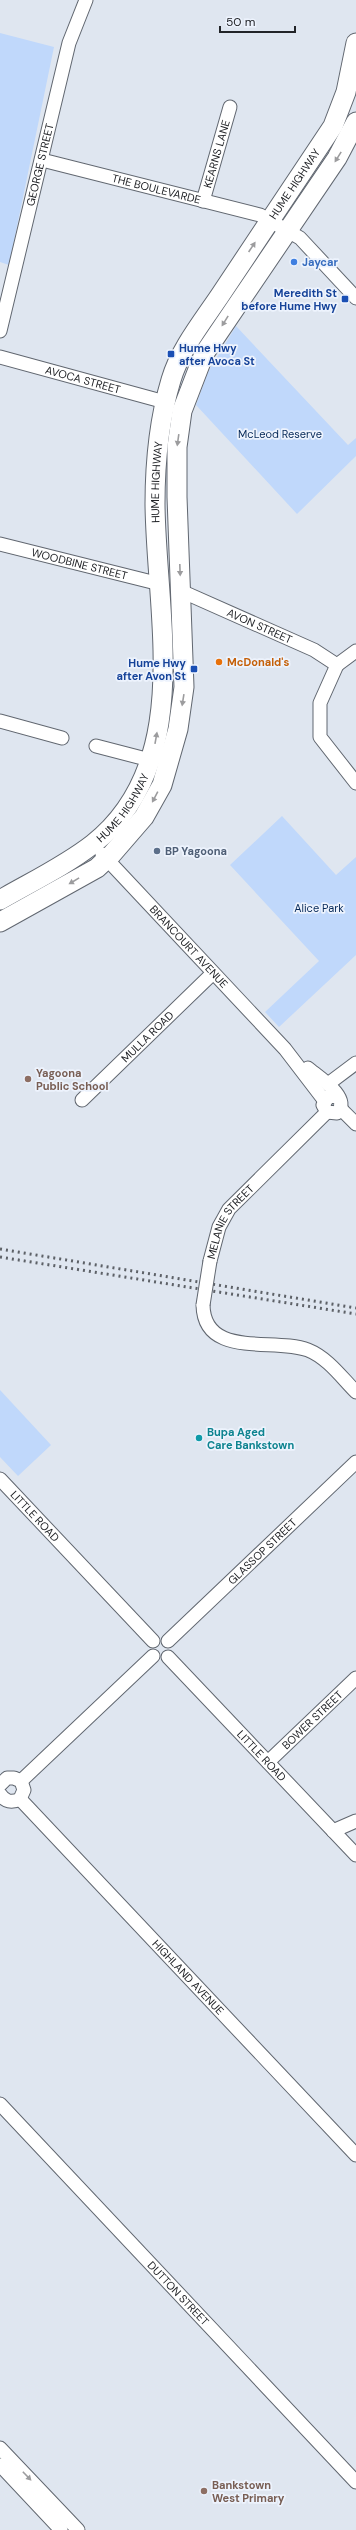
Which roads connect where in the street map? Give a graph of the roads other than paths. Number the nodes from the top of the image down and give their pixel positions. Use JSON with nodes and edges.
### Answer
{"nodes":[{"id":1,"x":86,"y":0,"type":"edge"},
{"id":2,"x":356,"y":43,"type":"edge"},
{"id":3,"x":230,"y":107,"type":"dead end"},
{"id":4,"x":333,"y":126,"type":"junction"},
{"id":5,"x":353,"y":129,"type":"edge"},
{"id":6,"x":42,"y":160,"type":"junction"},
{"id":7,"x":203,"y":201,"type":"junction"},
{"id":8,"x":270,"y":220,"type":"junction"},
{"id":9,"x":288,"y":229,"type":"junction"},
{"id":10,"x":356,"y":298,"type":"edge"},
{"id":11,"x":0,"y":331,"type":"edge"},
{"id":12,"x":0,"y":358,"type":"edge"},
{"id":13,"x":165,"y":402,"type":"junction"},
{"id":14,"x":0,"y":544,"type":"edge"},
{"id":15,"x":160,"y":584,"type":"junction"},
{"id":16,"x":181,"y":591,"type":"junction"},
{"id":17,"x":356,"y":651,"type":"edge"},
{"id":18,"x":337,"y":665,"type":"junction"},
{"id":19,"x":0,"y":721,"type":"edge"},
{"id":20,"x":62,"y":738,"type":"dead end"},
{"id":21,"x":96,"y":746,"type":"dead end"},
{"id":22,"x":150,"y":760,"type":"junction"},
{"id":23,"x":356,"y":782,"type":"edge"},
{"id":24,"x":93,"y":844,"type":"junction"},
{"id":25,"x":106,"y":859,"type":"junction"},
{"id":26,"x":0,"y":900,"type":"edge"},
{"id":27,"x":0,"y":922,"type":"edge"},
{"id":28,"x":213,"y":973,"type":"junction"},
{"id":29,"x":285,"y":1049,"type":"junction"},
{"id":30,"x":356,"y":1063,"type":"edge"},
{"id":31,"x":328,"y":1084,"type":"junction"},
{"id":32,"x":82,"y":1100,"type":"dead end"},
{"id":33,"x":340,"y":1103,"type":"junction"},
{"id":34,"x":326,"y":1106,"type":"junction"},
{"id":35,"x":356,"y":1124,"type":"edge"},
{"id":36,"x":356,"y":1392,"type":"edge"},
{"id":37,"x":356,"y":1462,"type":"edge"},
{"id":38,"x":0,"y":1479,"type":"edge"},
{"id":39,"x":153,"y":1641,"type":"junction"},
{"id":40,"x":168,"y":1641,"type":"junction"},
{"id":41,"x":153,"y":1656,"type":"junction"},
{"id":42,"x":168,"y":1656,"type":"junction"},
{"id":43,"x":356,"y":1678,"type":"edge"},
{"id":44,"x":268,"y":1762,"type":"junction"},
{"id":45,"x":20,"y":1781,"type":"junction"},
{"id":46,"x":1,"y":1789,"type":"edge"},
{"id":47,"x":20,"y":1799,"type":"junction"},
{"id":48,"x":356,"y":1821,"type":"edge"},
{"id":49,"x":333,"y":1831,"type":"junction"},
{"id":50,"x":356,"y":1855,"type":"edge"},
{"id":51,"x":0,"y":2104,"type":"edge"},
{"id":52,"x":356,"y":2155,"type":"edge"},
{"id":53,"x":0,"y":2448,"type":"edge"},
{"id":54,"x":0,"y":2465,"type":"edge"},
{"id":55,"x":356,"y":2482,"type":"edge"},
{"id":56,"x":61,"y":2530,"type":"edge"},
{"id":57,"x":78,"y":2530,"type":"edge"}],
"edges":[{"from":1,"to":6,"type":"street","name":"GEORGE STREET"},
{"from":2,"to":4,"type":"highway","name":"HUME HIGHWAY"},
{"from":3,"to":7,"type":"street","name":"KEARNS LANE"},
{"from":4,"to":5,"type":"highway"},
{"from":4,"to":8,"type":"highway","name":"HUME HIGHWAY"},
{"from":5,"to":9,"type":"highway","name":"HUME HIGHWAY","one_way":true},
{"from":6,"to":7,"type":"street","name":"THE BOULEVARDE"},
{"from":6,"to":11,"type":"street","name":"GEORGE STREET"},
{"from":7,"to":8,"type":"street","name":"THE BOULEVARDE"},
{"from":8,"to":9,"type":"street","name":"THE BOULEVARDE"},
{"from":13,"to":8,"type":"highway","name":"HUME HIGHWAY","one_way":true},
{"from":9,"to":10,"type":"street","name":"THE BOULEVARDE"},
{"from":9,"to":16,"type":"highway","name":"HUME HIGHWAY","one_way":true},
{"from":12,"to":13,"type":"street","name":"AVOCA STREET"},
{"from":13,"to":15,"type":"highway","name":"HUME HIGHWAY"},
{"from":14,"to":15,"type":"street","name":"WOODBINE STREET"},
{"from":22,"to":15,"type":"highway","name":"HUME HIGHWAY","one_way":true},
{"from":16,"to":18,"type":"street","name":"AVON STREET"},
{"from":16,"to":25,"type":"highway","name":"HUME HIGHWAY","one_way":true},
{"from":17,"to":18,"type":"street"},
{"from":18,"to":23,"type":"street"},
{"from":19,"to":20,"type":"street"},
{"from":21,"to":22,"type":"street"},
{"from":22,"to":24,"type":"highway","name":"HUME HIGHWAY"},
{"from":24,"to":25,"type":"street","name":"BRANCOURT AVENUE"},
{"from":24,"to":26,"type":"highway","name":"HUME HIGHWAY"},
{"from":25,"to":27,"type":"highway","name":"HUME HIGHWAY","one_way":true},
{"from":25,"to":28,"type":"street","name":"BRANCOURT AVENUE"},
{"from":28,"to":29,"type":"street","name":"BRANCOURT AVENUE"},
{"from":28,"to":32,"type":"street","name":"MULLA ROAD"},
{"from":29,"to":31,"type":"street","name":"BRANCOURT AVENUE"},
{"from":29,"to":34,"type":"street","name":"BRANCOURT AVENUE"},
{"from":30,"to":31,"type":"street"},
{"from":31,"to":33,"type":"street","name":"BRANCOURT AVENUE"},
{"from":33,"to":34,"type":"street"},
{"from":33,"to":35,"type":"street","name":"BRANCOURT AVENUE"},
{"from":34,"to":36,"type":"street","name":"MELANIE STREET","bridge":true},
{"from":37,"to":40,"type":"street","name":"GLASSOP STREET"},
{"from":38,"to":39,"type":"street","name":"LITTLE ROAD"},
{"from":39,"to":40,"type":"street"},
{"from":39,"to":41,"type":"street"},
{"from":40,"to":42,"type":"street"},
{"from":41,"to":42,"type":"street"},
{"from":41,"to":45,"type":"street"},
{"from":42,"to":44,"type":"street","name":"LITTLE ROAD"},
{"from":43,"to":44,"type":"street","name":"BOWER STREET"},
{"from":44,"to":49,"type":"street","name":"LITTLE ROAD"},
{"from":45,"to":46,"type":"street"},
{"from":45,"to":47,"type":"street"},
{"from":46,"to":47,"type":"street"},
{"from":47,"to":52,"type":"street","name":"HIGHLAND AVENUE"},
{"from":48,"to":49,"type":"street"},
{"from":49,"to":50,"type":"street","name":"LITTLE ROAD"},
{"from":51,"to":55,"type":"street","name":"DUTTON STREET"},
{"from":53,"to":57,"type":"street","one_way":true},
{"from":54,"to":56,"type":"street"}]}
